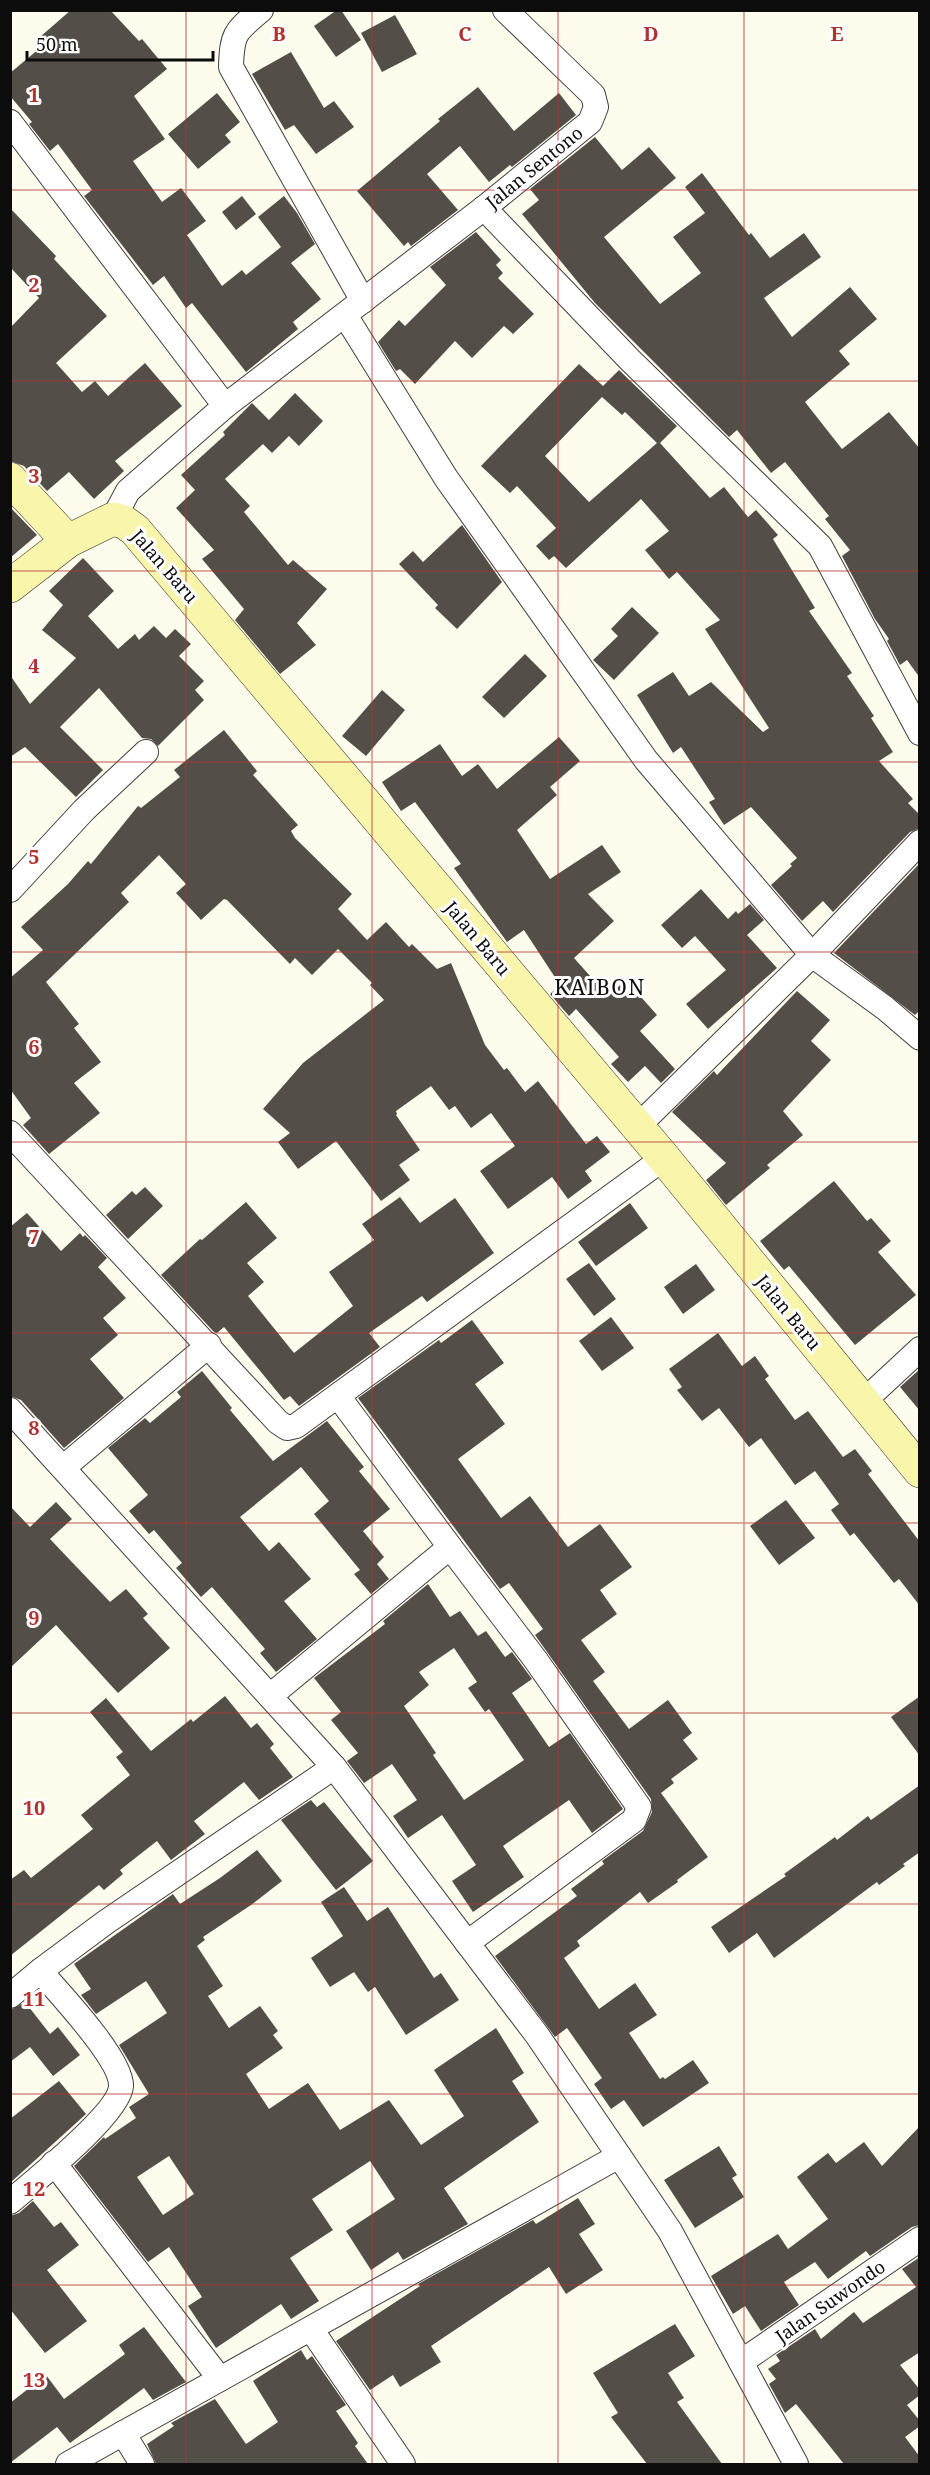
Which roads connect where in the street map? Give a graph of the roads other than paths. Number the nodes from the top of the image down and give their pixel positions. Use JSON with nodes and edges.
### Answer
{"nodes":[{"id":1,"x":261,"y":10,"type":"edge"},
{"id":2,"x":505,"y":10,"type":"edge"},
{"id":3,"x":10,"y":122,"type":"edge"},
{"id":4,"x":484,"y":208,"type":"junction"},
{"id":5,"x":354,"y":308,"type":"junction"},
{"id":6,"x":225,"y":406,"type":"junction"},
{"id":7,"x":10,"y":479,"type":"edge"},
{"id":8,"x":112,"y":519,"type":"junction"},
{"id":9,"x":68,"y":541,"type":"junction"},
{"id":10,"x":10,"y":586,"type":"edge"},
{"id":11,"x":920,"y":733,"type":"edge"},
{"id":12,"x":146,"y":752,"type":"dead end"},
{"id":13,"x":920,"y":842,"type":"edge"},
{"id":14,"x":10,"y":890,"type":"edge"},
{"id":15,"x":812,"y":955,"type":"junction"},
{"id":16,"x":920,"y":1038,"type":"edge"},
{"id":17,"x":636,"y":1128,"type":"junction"},
{"id":18,"x":10,"y":1133,"type":"edge"},
{"id":19,"x":664,"y":1158,"type":"junction"},
{"id":20,"x":209,"y":1345,"type":"junction"},
{"id":21,"x":920,"y":1349,"type":"edge"},
{"id":22,"x":338,"y":1396,"type":"junction"},
{"id":23,"x":863,"y":1402,"type":"junction"},
{"id":24,"x":10,"y":1410,"type":"edge"},
{"id":25,"x":64,"y":1467,"type":"junction"},
{"id":26,"x":920,"y":1471,"type":"edge"},
{"id":27,"x":450,"y":1547,"type":"junction"},
{"id":28,"x":270,"y":1696,"type":"junction"},
{"id":29,"x":334,"y":1767,"type":"junction"},
{"id":30,"x":467,"y":1943,"type":"junction"},
{"id":31,"x":40,"y":1971,"type":"junction"},
{"id":32,"x":10,"y":1996,"type":"edge"},
{"id":33,"x":619,"y":2156,"type":"junction"},
{"id":34,"x":54,"y":2163,"type":"junction"},
{"id":35,"x":10,"y":2202,"type":"edge"},
{"id":36,"x":920,"y":2239,"type":"edge"},
{"id":37,"x":311,"y":2329,"type":"junction"},
{"id":38,"x":741,"y":2362,"type":"junction"},
{"id":39,"x":220,"y":2379,"type":"junction"},
{"id":40,"x":123,"y":2433,"type":"junction"},
{"id":41,"x":68,"y":2464,"type":"edge"},
{"id":42,"x":142,"y":2464,"type":"edge"},
{"id":43,"x":403,"y":2464,"type":"edge"},
{"id":44,"x":796,"y":2464,"type":"edge"}],
"edges":[{"from":1,"to":5,"type":"street"},
{"from":2,"to":4,"type":"street","name":"Jalan Sentono"},
{"from":3,"to":6,"type":"street"},
{"from":4,"to":5,"type":"street","name":"Jalan Sentono"},
{"from":4,"to":11,"type":"street"},
{"from":5,"to":6,"type":"street","name":"Jalan Sentono"},
{"from":5,"to":15,"type":"street"},
{"from":6,"to":8,"type":"street","name":"Jalan Sentono"},
{"from":7,"to":9,"type":"street"},
{"from":8,"to":9,"type":"street","name":"Jalan Baru"},
{"from":8,"to":17,"type":"street","name":"Jalan Baru"},
{"from":9,"to":10,"type":"street","name":"Jalan Baru"},
{"from":12,"to":14,"type":"street"},
{"from":13,"to":15,"type":"street"},
{"from":15,"to":16,"type":"street"},
{"from":15,"to":17,"type":"street"},
{"from":17,"to":19,"type":"street","name":"Jalan Baru"},
{"from":18,"to":20,"type":"street"},
{"from":19,"to":22,"type":"street"},
{"from":19,"to":23,"type":"street","name":"Jalan Baru"},
{"from":20,"to":22,"type":"street"},
{"from":20,"to":25,"type":"street"},
{"from":21,"to":23,"type":"street"},
{"from":22,"to":27,"type":"street"},
{"from":23,"to":26,"type":"street","name":"Jalan Baru"},
{"from":24,"to":25,"type":"street"},
{"from":25,"to":28,"type":"street"},
{"from":27,"to":28,"type":"street"},
{"from":27,"to":30,"type":"street"},
{"from":28,"to":29,"type":"street"},
{"from":29,"to":30,"type":"street"},
{"from":29,"to":31,"type":"street"},
{"from":30,"to":33,"type":"street"},
{"from":31,"to":32,"type":"street"},
{"from":31,"to":34,"type":"street"},
{"from":33,"to":37,"type":"street"},
{"from":33,"to":38,"type":"street"},
{"from":34,"to":35,"type":"street"},
{"from":34,"to":39,"type":"street"},
{"from":36,"to":38,"type":"street","name":"Jalan Suwondo"},
{"from":37,"to":39,"type":"street"},
{"from":37,"to":43,"type":"street"},
{"from":38,"to":44,"type":"street"},
{"from":39,"to":40,"type":"street"},
{"from":40,"to":41,"type":"street"},
{"from":40,"to":42,"type":"street"}]}
